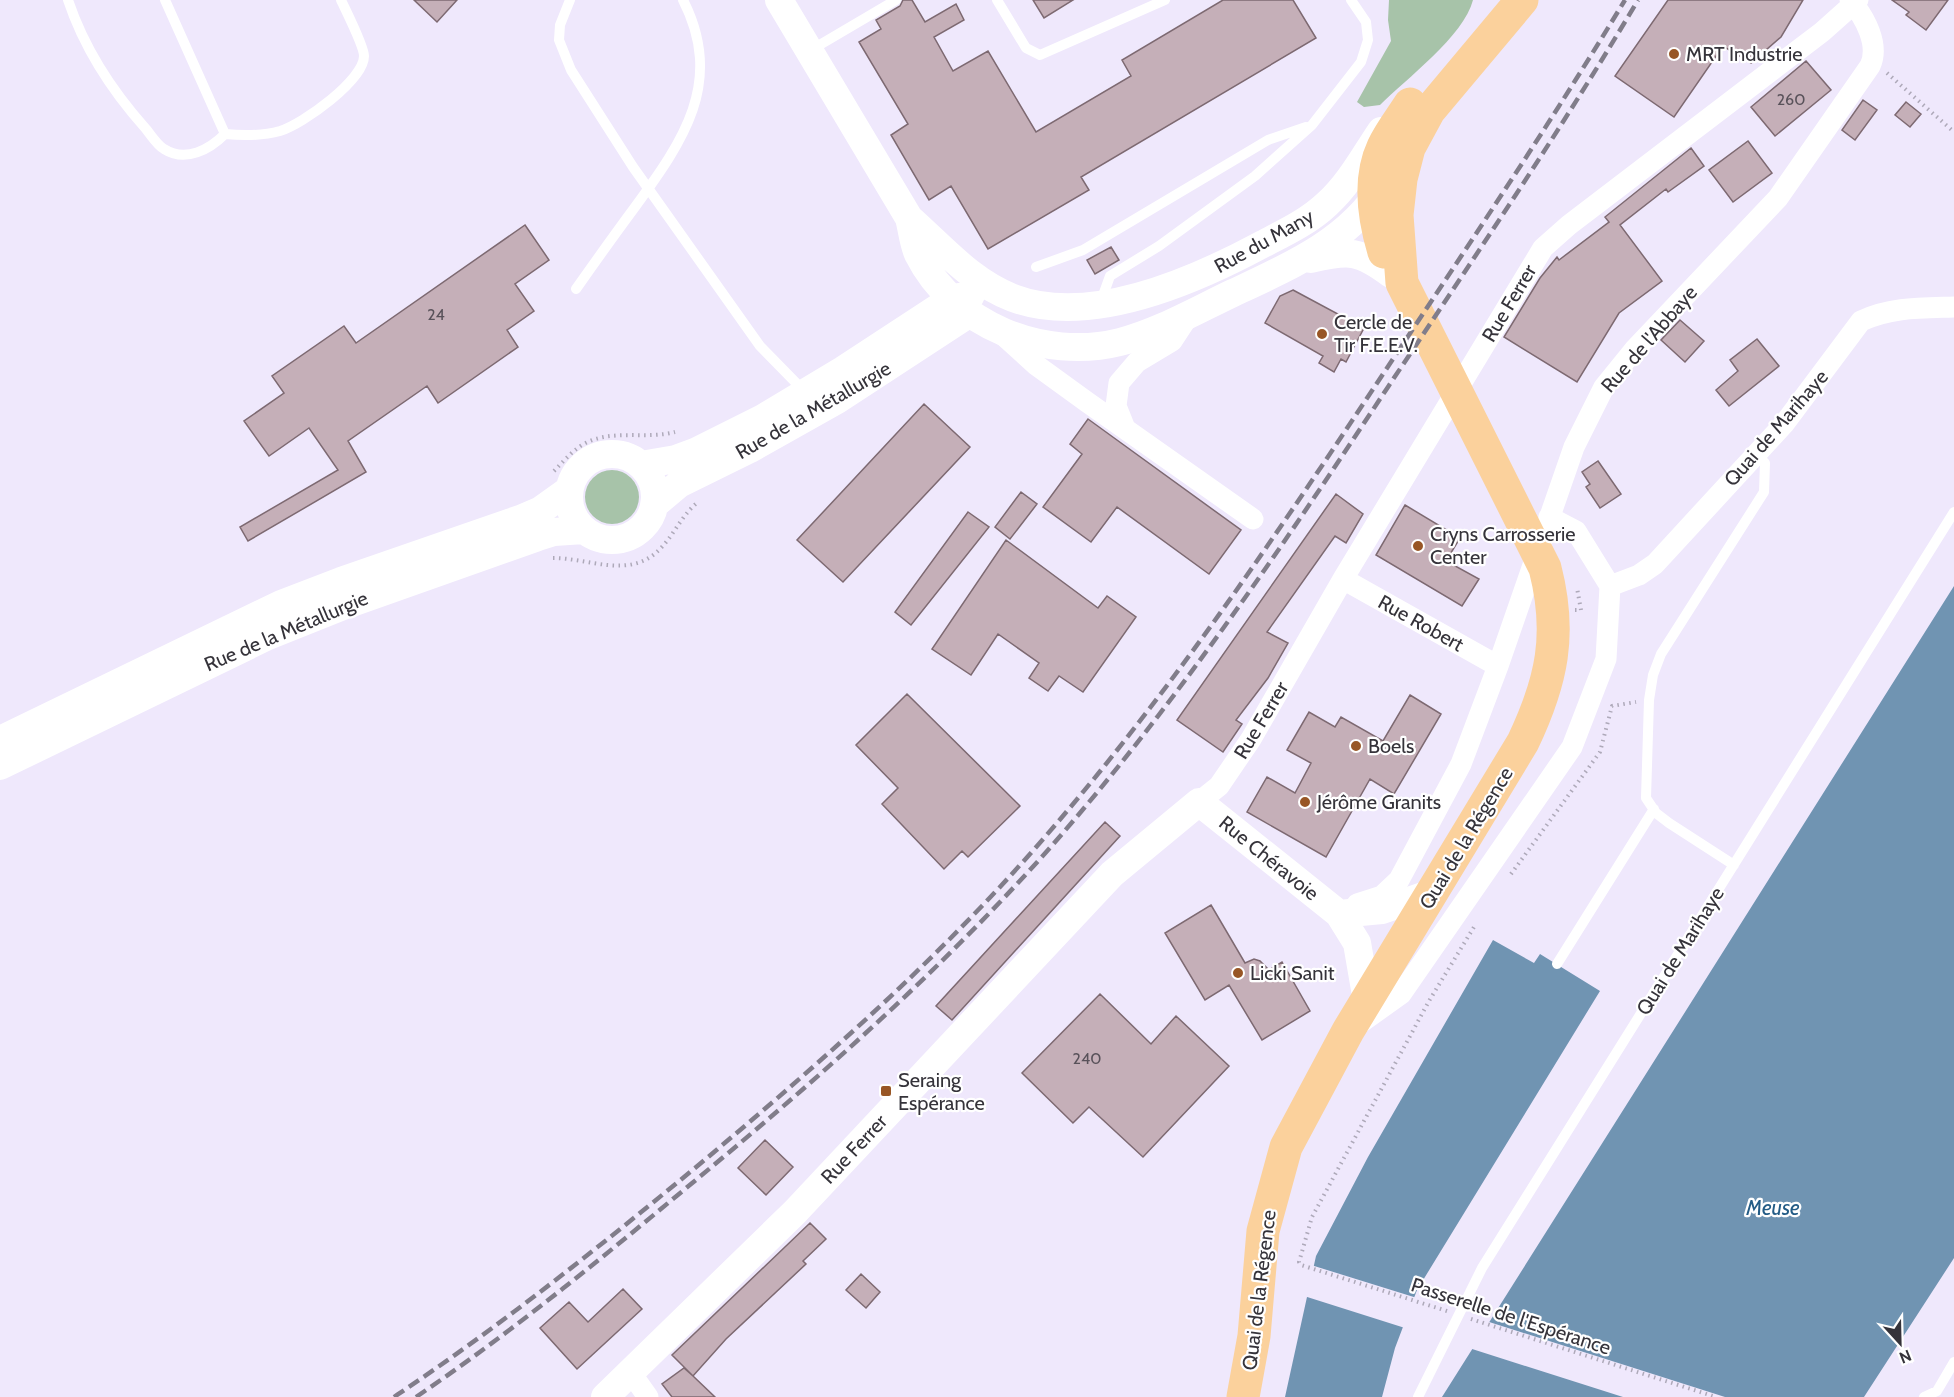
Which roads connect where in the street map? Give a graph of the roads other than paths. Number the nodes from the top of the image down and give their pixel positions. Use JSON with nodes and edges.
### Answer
{"nodes":[{"id":1,"x":68,"y":0,"type":"edge"},
{"id":2,"x":165,"y":0,"type":"edge"},
{"id":3,"x":341,"y":0,"type":"edge"},
{"id":4,"x":570,"y":0,"type":"edge"},
{"id":5,"x":682,"y":0,"type":"edge"},
{"id":6,"x":779,"y":0,"type":"edge"},
{"id":7,"x":896,"y":0,"type":"edge"},
{"id":8,"x":997,"y":0,"type":"edge"},
{"id":9,"x":1165,"y":0,"type":"edge"},
{"id":10,"x":1351,"y":0,"type":"edge"},
{"id":11,"x":1494,"y":0,"type":"edge"},
{"id":12,"x":1522,"y":0,"type":"edge"},
{"id":13,"x":1854,"y":2,"type":"edge"},
{"id":14,"x":809,"y":51,"type":"junction"},
{"id":15,"x":1421,"y":104,"type":"junction"},
{"id":16,"x":1312,"y":125,"type":"junction"},
{"id":17,"x":225,"y":134,"type":"junction"},
{"id":18,"x":1373,"y":202,"type":"junction"},
{"id":19,"x":909,"y":218,"type":"junction"},
{"id":20,"x":1300,"y":262,"type":"junction"},
{"id":21,"x":1036,"y":267,"type":"dead end"},
{"id":22,"x":1396,"y":278,"type":"junction"},
{"id":23,"x":576,"y":289,"type":"dead end"},
{"id":24,"x":1013,"y":298,"type":"junction"},
{"id":25,"x":1099,"y":304,"type":"junction"},
{"id":26,"x":962,"y":305,"type":"junction"},
{"id":27,"x":1954,"y":307,"type":"edge"},
{"id":28,"x":1191,"y":312,"type":"junction"},
{"id":29,"x":996,"y":329,"type":"junction"},
{"id":30,"x":806,"y":393,"type":"junction"},
{"id":31,"x":1124,"y":426,"type":"junction"},
{"id":32,"x":1756,"y":453,"type":"junction"},
{"id":33,"x":641,"y":465,"type":"junction"},
{"id":34,"x":569,"y":490,"type":"junction"},
{"id":35,"x":654,"y":505,"type":"junction"},
{"id":36,"x":1954,"y":513,"type":"edge"},
{"id":37,"x":1549,"y":518,"type":"junction"},
{"id":38,"x":1253,"y":519,"type":"dead end"},
{"id":39,"x":584,"y":530,"type":"junction"},
{"id":40,"x":1343,"y":579,"type":"junction"},
{"id":41,"x":1610,"y":586,"type":"junction"},
{"id":42,"x":1498,"y":666,"type":"junction"},
{"id":43,"x":0,"y":740,"type":"edge"},
{"id":44,"x":0,"y":766,"type":"edge"},
{"id":45,"x":1199,"y":802,"type":"junction"},
{"id":46,"x":1654,"y":809,"type":"junction"},
{"id":47,"x":1734,"y":865,"type":"junction"},
{"id":48,"x":1432,"y":893,"type":"junction"},
{"id":49,"x":1339,"y":914,"type":"junction"},
{"id":50,"x":1557,"y":964,"type":"dead end"},
{"id":51,"x":1367,"y":1001,"type":"junction"},
{"id":52,"x":1348,"y":1031,"type":"junction"},
{"id":53,"x":1954,"y":1362,"type":"edge"},
{"id":54,"x":631,"y":1373,"type":"junction"},
{"id":55,"x":604,"y":1397,"type":"edge"},
{"id":56,"x":648,"y":1397,"type":"edge"},
{"id":57,"x":1243,"y":1397,"type":"edge"},
{"id":58,"x":1418,"y":1397,"type":"edge"},
{"id":59,"x":1924,"y":1397,"type":"edge"}],
"edges":[{"from":1,"to":17,"type":"lane"},
{"from":2,"to":17,"type":"lane"},
{"from":3,"to":17,"type":"lane"},
{"from":4,"to":30,"type":"lane"},
{"from":5,"to":23,"type":"lane"},
{"from":6,"to":14,"type":"street"},
{"from":7,"to":14,"type":"lane"},
{"from":8,"to":9,"type":"lane"},
{"from":10,"to":16,"type":"lane"},
{"from":11,"to":15,"type":"main road","name":"Rue du Many"},
{"from":12,"to":15,"type":"main road","name":"Rue du Many"},
{"from":13,"to":37,"type":"street","name":"Rue de l'Abbaye"},
{"from":13,"to":40,"type":"street","name":"Rue Ferrer"},
{"from":14,"to":19,"type":"street"},
{"from":15,"to":18,"type":"main road"},
{"from":15,"to":22,"type":"main road"},
{"from":15,"to":25,"type":"street","name":"Rue du Many"},
{"from":16,"to":21,"type":"lane"},
{"from":16,"to":25,"type":"lane"},
{"from":18,"to":20,"type":"street"},
{"from":18,"to":22,"type":"main road"},
{"from":19,"to":24,"type":"street"},
{"from":19,"to":26,"type":"street","name":"Rue du Many"},
{"from":20,"to":22,"type":"street"},
{"from":20,"to":28,"type":"street","name":"Rue du Many"},
{"from":22,"to":48,"type":"main road","name":"Quai de la Régence"},
{"from":24,"to":25,"type":"street","name":"Rue du Many"},
{"from":24,"to":26,"type":"street"},
{"from":26,"to":29,"type":"street","name":"Rue du Many"},
{"from":26,"to":30,"type":"street","name":"Rue de la Métallurgie"},
{"from":26,"to":35,"type":"street","name":"Rue de la Métallurgie"},
{"from":27,"to":32,"type":"street","name":"Quai de Marihaye"},
{"from":28,"to":29,"type":"street","name":"Rue du Many"},
{"from":28,"to":31,"type":"street"},
{"from":29,"to":31,"type":"street"},
{"from":30,"to":33,"type":"street","name":"Rue de la Métallurgie"},
{"from":31,"to":38,"type":"street"},
{"from":32,"to":41,"type":"street","name":"Quai de Marihaye"},
{"from":32,"to":46,"type":"lane"},
{"from":33,"to":34,"type":"street","name":"Rue de la Métallurgie"},
{"from":33,"to":35,"type":"street"},
{"from":34,"to":39,"type":"street"},
{"from":34,"to":43,"type":"street","name":"Rue de la Métallurgie"},
{"from":35,"to":39,"type":"street","name":"Rue de la Métallurgie"},
{"from":36,"to":47,"type":"lane","name":"Quai de Marihaye"},
{"from":37,"to":41,"type":"street"},
{"from":37,"to":42,"type":"street","name":"Rue de l'Abbaye"},
{"from":39,"to":44,"type":"street","name":"Rue de la Métallurgie"},
{"from":40,"to":42,"type":"street","name":"Rue Robert"},
{"from":40,"to":45,"type":"street","name":"Rue Ferrer"},
{"from":41,"to":52,"type":"street"},
{"from":42,"to":49,"type":"street","name":"Rue de l'Abbaye"},
{"from":45,"to":49,"type":"street","name":"Rue Chéravoie"},
{"from":45,"to":54,"type":"street","name":"Rue Ferrer"},
{"from":46,"to":47,"type":"lane"},
{"from":46,"to":50,"type":"lane"},
{"from":47,"to":58,"type":"lane","name":"Quai de Marihaye"},
{"from":48,"to":49,"type":"street"},
{"from":48,"to":51,"type":"main road","name":"Quai de la Régence"},
{"from":49,"to":51,"type":"street"},
{"from":51,"to":52,"type":"main road","name":"Quai de la Régence"},
{"from":52,"to":57,"type":"main road","name":"Quai de la Régence"},
{"from":53,"to":59,"type":"lane"},
{"from":54,"to":55,"type":"street","name":"Rue Ferrer"},
{"from":54,"to":56,"type":"street"}]}
